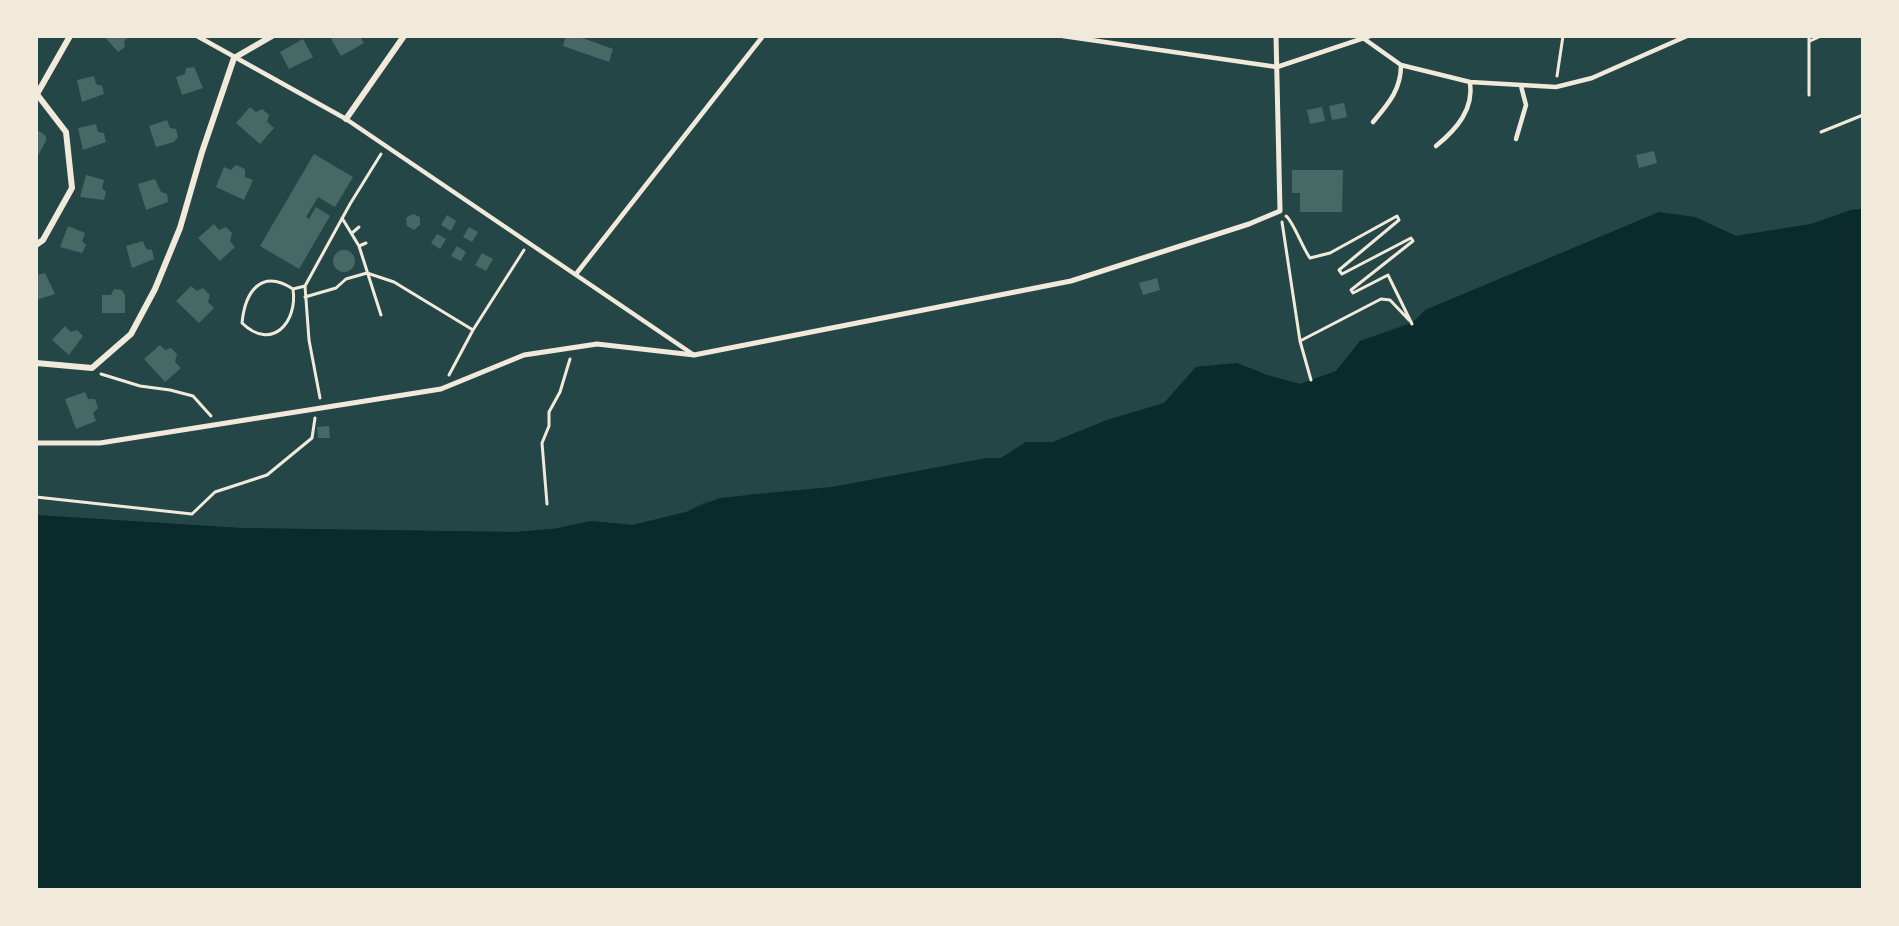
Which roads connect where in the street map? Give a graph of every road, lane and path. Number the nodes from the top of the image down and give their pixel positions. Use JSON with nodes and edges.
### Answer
{"nodes":[{"id":1,"x":70,"y":36,"type":"edge"},
{"id":2,"x":197,"y":36,"type":"edge"},
{"id":3,"x":272,"y":36,"type":"edge"},
{"id":4,"x":404,"y":36,"type":"edge"},
{"id":5,"x":763,"y":36,"type":"edge"},
{"id":6,"x":1063,"y":36,"type":"edge"},
{"id":7,"x":1276,"y":36,"type":"edge"},
{"id":8,"x":1370,"y":36,"type":"edge"},
{"id":9,"x":1563,"y":36,"type":"edge"},
{"id":10,"x":1687,"y":36,"type":"edge"},
{"id":11,"x":1809,"y":36,"type":"edge"},
{"id":12,"x":1821,"y":36,"type":"edge"},
{"id":13,"x":1363,"y":38,"type":"junction"},
{"id":14,"x":1810,"y":41,"type":"junction"},
{"id":15,"x":234,"y":58,"type":"junction"},
{"id":16,"x":1401,"y":65,"type":"junction"},
{"id":17,"x":1277,"y":67,"type":"junction"},
{"id":18,"x":1470,"y":81,"type":"junction"},
{"id":19,"x":1521,"y":86,"type":"junction"},
{"id":20,"x":1556,"y":87,"type":"junction"},
{"id":21,"x":36,"y":94,"type":"edge"},
{"id":22,"x":1809,"y":96,"type":"dead end"},
{"id":23,"x":1863,"y":115,"type":"edge"},
{"id":24,"x":346,"y":119,"type":"junction"},
{"id":25,"x":1372,"y":123,"type":"dead end"},
{"id":26,"x":1821,"y":132,"type":"dead end"},
{"id":27,"x":1516,"y":139,"type":"dead end"},
{"id":28,"x":386,"y":146,"type":"junction"},
{"id":29,"x":1436,"y":146,"type":"dead end"},
{"id":30,"x":1280,"y":211,"type":"junction"},
{"id":31,"x":342,"y":218,"type":"junction"},
{"id":32,"x":1291,"y":220,"type":"dead end"},
{"id":33,"x":359,"y":227,"type":"dead end"},
{"id":34,"x":352,"y":233,"type":"junction"},
{"id":35,"x":529,"y":242,"type":"junction"},
{"id":36,"x":366,"y":243,"type":"dead end"},
{"id":37,"x":36,"y":245,"type":"edge"},
{"id":38,"x":359,"y":246,"type":"junction"},
{"id":39,"x":367,"y":273,"type":"junction"},
{"id":40,"x":576,"y":274,"type":"junction"},
{"id":41,"x":305,"y":286,"type":"junction"},
{"id":42,"x":293,"y":289,"type":"junction"},
{"id":43,"x":305,"y":297,"type":"junction"},
{"id":44,"x":381,"y":315,"type":"dead end"},
{"id":45,"x":473,"y":330,"type":"junction"},
{"id":46,"x":1300,"y":341,"type":"junction"},
{"id":47,"x":570,"y":349,"type":"junction"},
{"id":48,"x":694,"y":355,"type":"junction"},
{"id":49,"x":36,"y":363,"type":"edge"},
{"id":50,"x":92,"y":368,"type":"junction"},
{"id":51,"x":1311,"y":380,"type":"dead end"},
{"id":52,"x":441,"y":389,"type":"junction"},
{"id":53,"x":322,"y":409,"type":"junction"},
{"id":54,"x":316,"y":423,"type":"dead end"},
{"id":55,"x":219,"y":425,"type":"junction"},
{"id":56,"x":36,"y":443,"type":"edge"},
{"id":57,"x":36,"y":497,"type":"edge"},
{"id":58,"x":547,"y":504,"type":"dead end"}],
"edges":[{"from":1,"to":21,"type":"street"},
{"from":2,"to":15,"type":"lane"},
{"from":3,"to":15,"type":"street"},
{"from":4,"to":24,"type":"street"},
{"from":5,"to":40,"type":"lane"},
{"from":6,"to":17,"type":"lane"},
{"from":7,"to":17,"type":"street"},
{"from":8,"to":13,"type":"lane"},
{"from":9,"to":20,"type":"path"},
{"from":10,"to":20,"type":"lane"},
{"from":11,"to":14,"type":"path"},
{"from":12,"to":14,"type":"path"},
{"from":13,"to":16,"type":"lane"},
{"from":13,"to":17,"type":"lane"},
{"from":14,"to":22,"type":"path"},
{"from":15,"to":24,"type":"lane"},
{"from":15,"to":50,"type":"street"},
{"from":16,"to":18,"type":"lane"},
{"from":16,"to":25,"type":"lane"},
{"from":17,"to":30,"type":"street"},
{"from":18,"to":19,"type":"lane"},
{"from":18,"to":29,"type":"lane"},
{"from":19,"to":20,"type":"lane"},
{"from":19,"to":27,"type":"lane"},
{"from":21,"to":37,"type":"street"},
{"from":23,"to":26,"type":"path"},
{"from":24,"to":28,"type":"lane"},
{"from":28,"to":31,"type":"path"},
{"from":28,"to":35,"type":"lane"},
{"from":30,"to":46,"type":"path"},
{"from":30,"to":48,"type":"street"},
{"from":31,"to":34,"type":"path"},
{"from":31,"to":41,"type":"path"},
{"from":32,"to":46,"type":"path"},
{"from":33,"to":34,"type":"path"},
{"from":34,"to":38,"type":"path"},
{"from":35,"to":40,"type":"lane"},
{"from":35,"to":45,"type":"path"},
{"from":36,"to":38,"type":"path"},
{"from":38,"to":39,"type":"path"},
{"from":39,"to":43,"type":"path"},
{"from":39,"to":44,"type":"path"},
{"from":39,"to":45,"type":"path"},
{"from":40,"to":48,"type":"lane"},
{"from":41,"to":42,"type":"path"},
{"from":41,"to":43,"type":"path"},
{"from":42,"to":42,"type":"path"},
{"from":43,"to":53,"type":"path"},
{"from":45,"to":52,"type":"path"},
{"from":46,"to":51,"type":"path"},
{"from":47,"to":48,"type":"street"},
{"from":47,"to":52,"type":"street"},
{"from":47,"to":58,"type":"path"},
{"from":49,"to":50,"type":"street"},
{"from":50,"to":55,"type":"path"},
{"from":52,"to":53,"type":"street"},
{"from":53,"to":55,"type":"street"},
{"from":54,"to":57,"type":"path"},
{"from":55,"to":56,"type":"street"}]}
